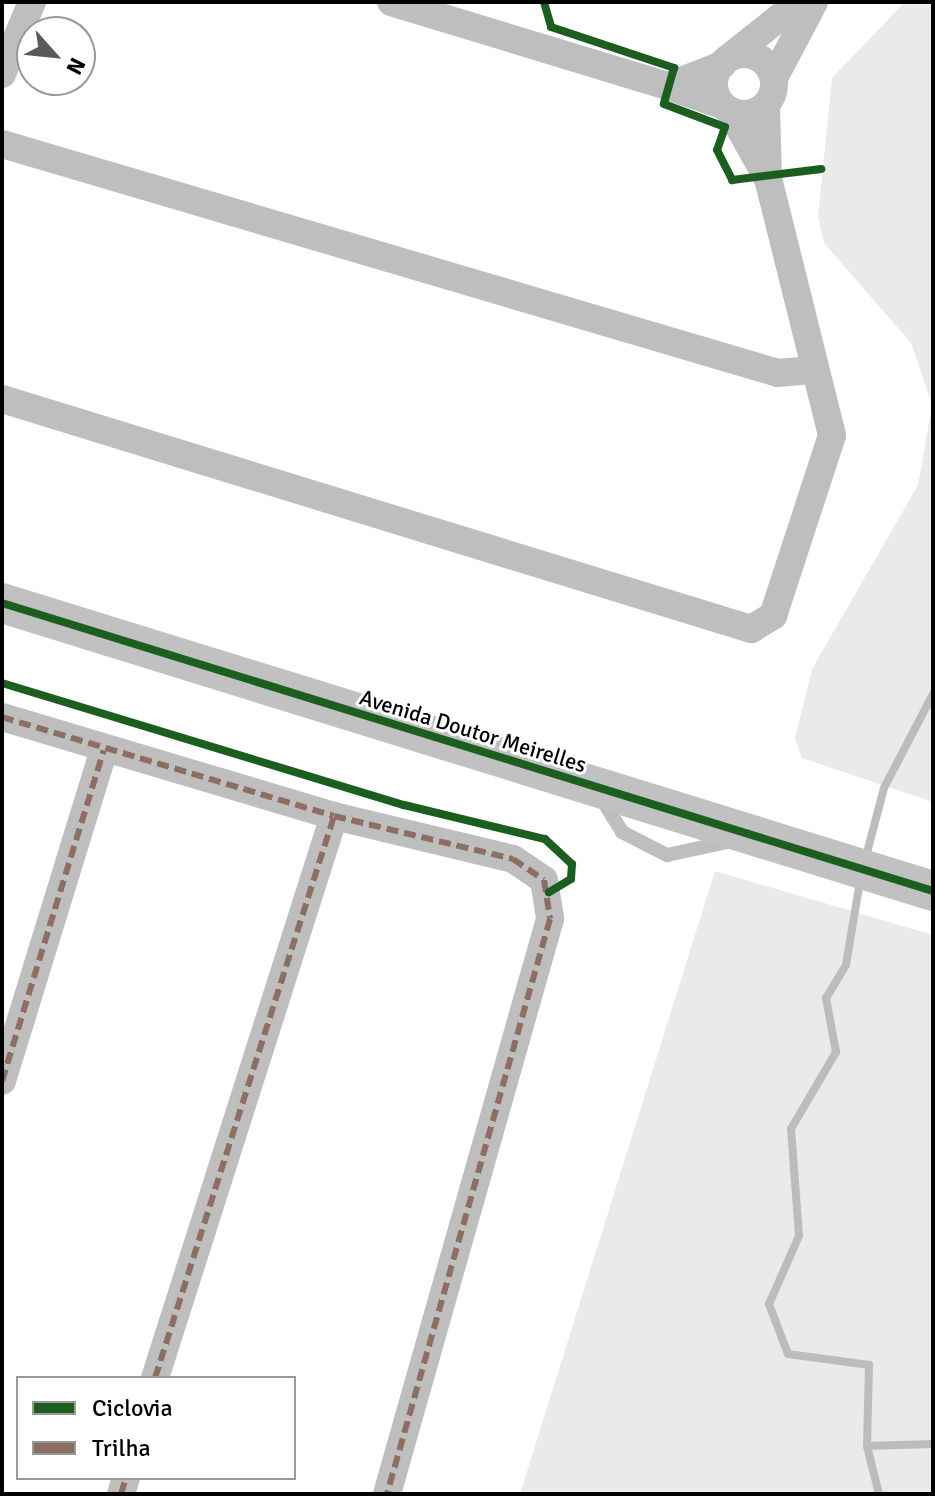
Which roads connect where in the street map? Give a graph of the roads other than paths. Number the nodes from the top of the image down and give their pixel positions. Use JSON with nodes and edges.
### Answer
{"nodes":[{"id":1,"x":32,"y":2,"type":"edge"},
{"id":2,"x":391,"y":2,"type":"edge"},
{"id":3,"x":799,"y":2,"type":"edge"},
{"id":4,"x":814,"y":2,"type":"edge"},
{"id":5,"x":433,"y":8,"type":"edge"},
{"id":6,"x":724,"y":63,"type":"junction"},
{"id":7,"x":2,"y":74,"type":"edge"},
{"id":8,"x":774,"y":78,"type":"junction"},
{"id":9,"x":668,"y":86,"type":"junction"},
{"id":10,"x":766,"y":106,"type":"junction"},
{"id":11,"x":726,"y":108,"type":"junction"},
{"id":12,"x":2,"y":144,"type":"edge"},
{"id":13,"x":768,"y":179,"type":"junction"},
{"id":14,"x":811,"y":370,"type":"junction"},
{"id":15,"x":2,"y":399,"type":"edge"},
{"id":16,"x":2,"y":603,"type":"edge"},
{"id":17,"x":2,"y":717,"type":"edge"},
{"id":18,"x":104,"y":750,"type":"junction"},
{"id":19,"x":334,"y":816,"type":"junction"},
{"id":20,"x":933,"y":891,"type":"edge"},
{"id":21,"x":2,"y":1081,"type":"edge"},
{"id":22,"x":156,"y":1376,"type":"edge"},
{"id":23,"x":387,"y":1494,"type":"edge"}],
"edges":[{"from":1,"to":7,"type":"street"},
{"from":2,"to":5,"type":"street"},
{"from":3,"to":6,"type":"street"},
{"from":4,"to":8,"type":"street"},
{"from":5,"to":9,"type":"street"},
{"from":6,"to":8,"type":"street"},
{"from":6,"to":9,"type":"street"},
{"from":6,"to":11,"type":"street"},
{"from":8,"to":10,"type":"street"},
{"from":9,"to":11,"type":"street"},
{"from":10,"to":11,"type":"street"},
{"from":10,"to":13,"type":"street"},
{"from":11,"to":13,"type":"street"},
{"from":12,"to":14,"type":"street"},
{"from":13,"to":14,"type":"street"},
{"from":14,"to":15,"type":"street"},
{"from":16,"to":20,"type":"street","name":"Avenida Doutor Meirelles"},
{"from":17,"to":18,"type":"street"},
{"from":18,"to":19,"type":"street"},
{"from":18,"to":21,"type":"street"},
{"from":19,"to":22,"type":"street"},
{"from":19,"to":23,"type":"street"}]}
